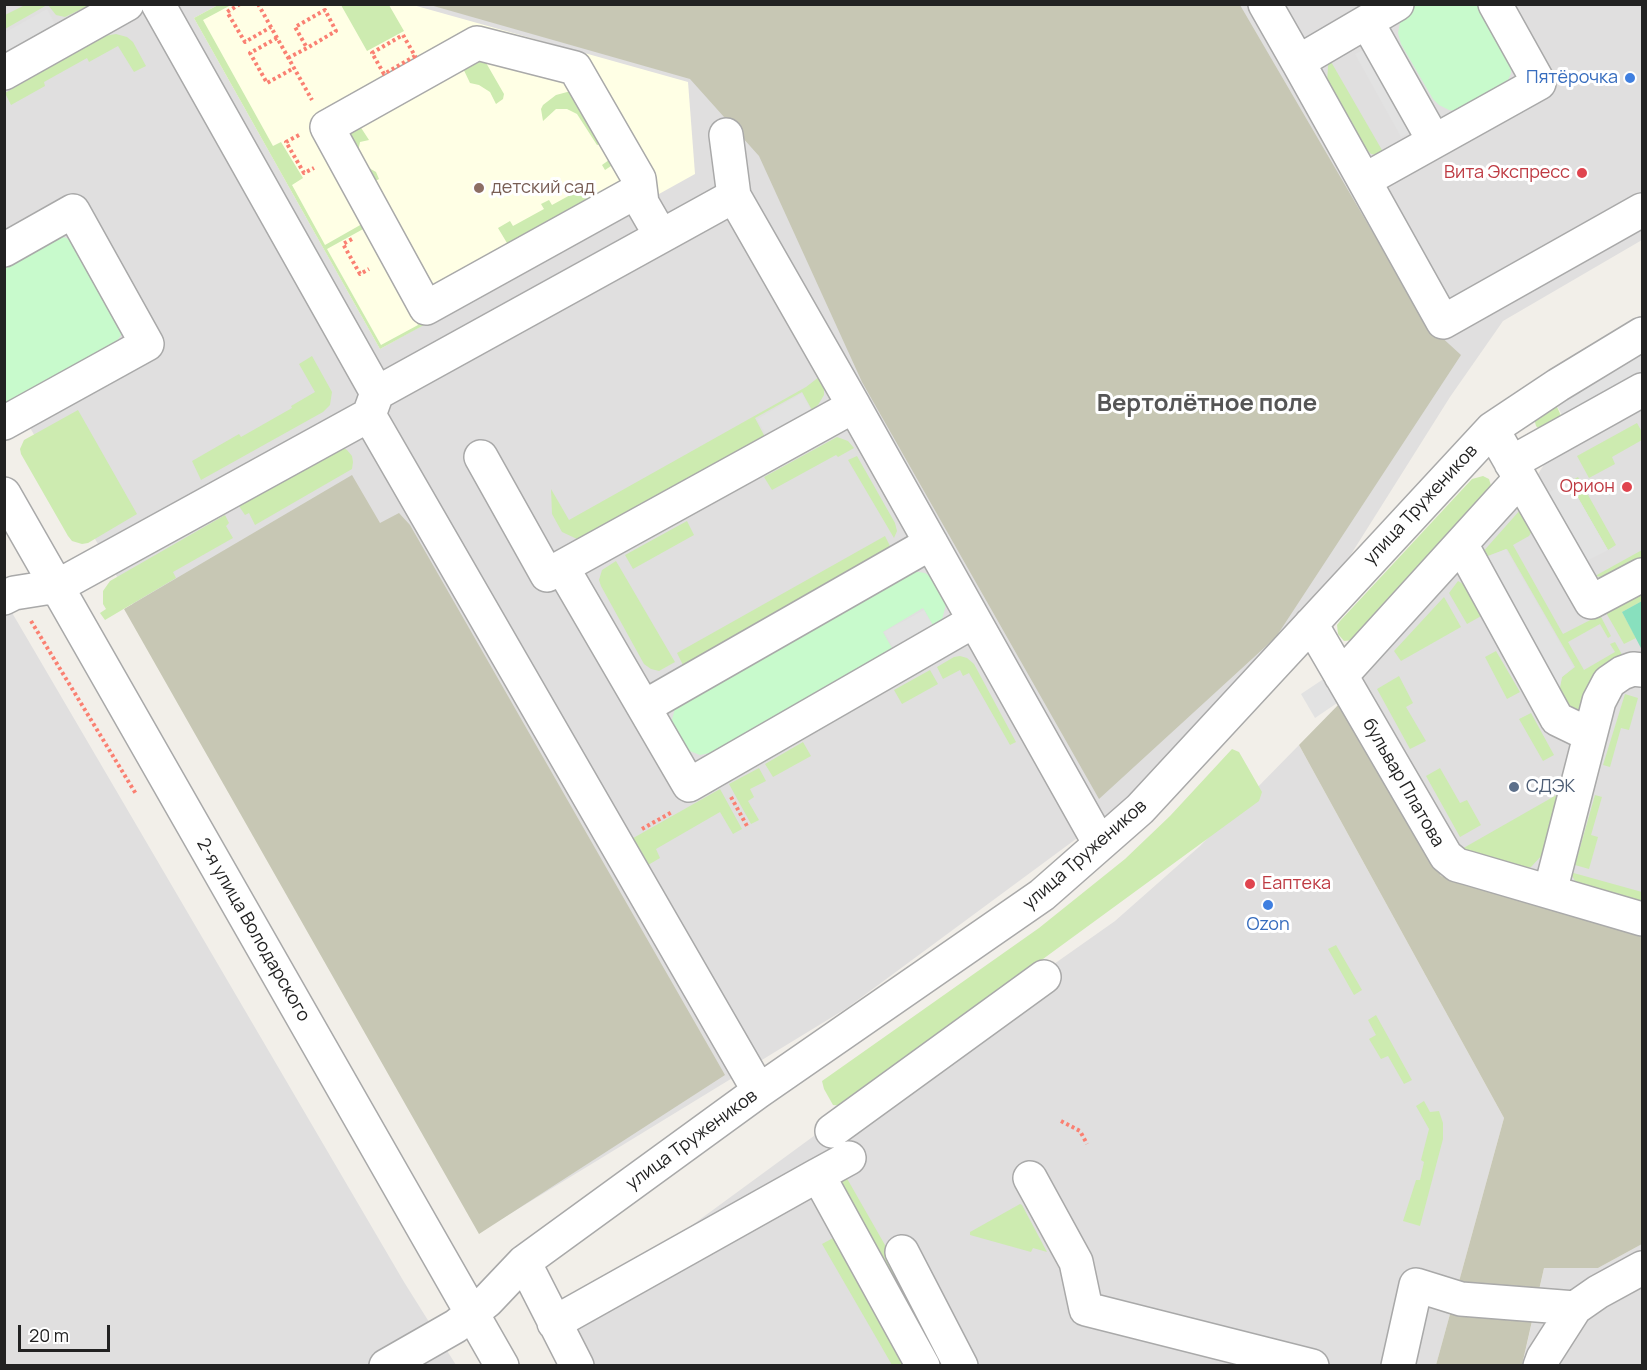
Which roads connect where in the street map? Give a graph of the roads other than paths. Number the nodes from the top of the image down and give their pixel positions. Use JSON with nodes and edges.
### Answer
{"nodes":[{"id":1,"x":127,"y":4,"type":"edge"},
{"id":2,"x":158,"y":4,"type":"edge"},
{"id":3,"x":1265,"y":4,"type":"edge"},
{"id":4,"x":1397,"y":4,"type":"edge"},
{"id":5,"x":1495,"y":4,"type":"edge"},
{"id":6,"x":1367,"y":22,"type":"junction"},
{"id":7,"x":1298,"y":62,"type":"junction"},
{"id":8,"x":4,"y":73,"type":"edge"},
{"id":9,"x":726,"y":135,"type":"dead end"},
{"id":10,"x":1434,"y":141,"type":"junction"},
{"id":11,"x":1365,"y":180,"type":"junction"},
{"id":12,"x":639,"y":190,"type":"junction"},
{"id":13,"x":734,"y":196,"type":"junction"},
{"id":14,"x":1642,"y":210,"type":"edge"},
{"id":15,"x":661,"y":236,"type":"junction"},
{"id":16,"x":4,"y":250,"type":"edge"},
{"id":17,"x":1642,"y":334,"type":"edge"},
{"id":18,"x":1642,"y":390,"type":"edge"},
{"id":19,"x":373,"y":404,"type":"junction"},
{"id":20,"x":854,"y":406,"type":"junction"},
{"id":21,"x":4,"y":423,"type":"edge"},
{"id":22,"x":1492,"y":429,"type":"junction"},
{"id":23,"x":481,"y":457,"type":"dead end"},
{"id":24,"x":1516,"y":471,"type":"junction"},
{"id":25,"x":4,"y":494,"type":"edge"},
{"id":26,"x":931,"y":543,"type":"junction"},
{"id":27,"x":1461,"y":544,"type":"junction"},
{"id":28,"x":562,"y":567,"type":"junction"},
{"id":29,"x":1642,"y":575,"type":"edge"},
{"id":30,"x":58,"y":586,"type":"junction"},
{"id":31,"x":4,"y":598,"type":"edge"},
{"id":32,"x":975,"y":621,"type":"junction"},
{"id":33,"x":1311,"y":624,"type":"junction"},
{"id":34,"x":1642,"y":670,"type":"edge"},
{"id":35,"x":1341,"y":676,"type":"junction"},
{"id":36,"x":644,"y":707,"type":"junction"},
{"id":37,"x":1590,"y":735,"type":"junction"},
{"id":38,"x":1100,"y":844,"type":"junction"},
{"id":39,"x":1550,"y":892,"type":"junction"},
{"id":40,"x":1642,"y":919,"type":"edge"},
{"id":41,"x":1044,"y":978,"type":"dead end"},
{"id":42,"x":759,"y":1091,"type":"junction"},
{"id":43,"x":832,"y":1131,"type":"dead end"},
{"id":44,"x":849,"y":1158,"type":"dead end"},
{"id":45,"x":818,"y":1175,"type":"junction"},
{"id":46,"x":1030,"y":1178,"type":"dead end"},
{"id":47,"x":902,"y":1252,"type":"dead end"},
{"id":48,"x":524,"y":1262,"type":"junction"},
{"id":49,"x":1642,"y":1268,"type":"edge"},
{"id":50,"x":1575,"y":1308,"type":"junction"},
{"id":51,"x":471,"y":1314,"type":"junction"},
{"id":52,"x":554,"y":1323,"type":"junction"},
{"id":53,"x":386,"y":1365,"type":"edge"},
{"id":54,"x":502,"y":1365,"type":"edge"},
{"id":55,"x":578,"y":1365,"type":"edge"},
{"id":56,"x":923,"y":1365,"type":"edge"},
{"id":57,"x":961,"y":1365,"type":"edge"},
{"id":58,"x":1312,"y":1365,"type":"edge"},
{"id":59,"x":1398,"y":1365,"type":"edge"},
{"id":60,"x":1540,"y":1365,"type":"edge"}],
"edges":[{"from":1,"to":8,"type":"street"},
{"from":2,"to":19,"type":"street"},
{"from":3,"to":7,"type":"street"},
{"from":4,"to":6,"type":"street"},
{"from":5,"to":10,"type":"street"},
{"from":6,"to":7,"type":"street"},
{"from":6,"to":10,"type":"street"},
{"from":7,"to":11,"type":"street"},
{"from":9,"to":13,"type":"street"},
{"from":10,"to":11,"type":"street"},
{"from":11,"to":14,"type":"street"},
{"from":12,"to":12,"type":"street"},
{"from":12,"to":15,"type":"street"},
{"from":13,"to":15,"type":"street"},
{"from":13,"to":20,"type":"street"},
{"from":15,"to":19,"type":"street"},
{"from":16,"to":21,"type":"street"},
{"from":17,"to":22,"type":"street","name":"улица Тружеников"},
{"from":18,"to":24,"type":"street"},
{"from":19,"to":30,"type":"street"},
{"from":19,"to":42,"type":"street"},
{"from":20,"to":26,"type":"street"},
{"from":20,"to":28,"type":"street"},
{"from":22,"to":24,"type":"street"},
{"from":22,"to":33,"type":"street","name":"улица Тружеников"},
{"from":23,"to":28,"type":"street"},
{"from":24,"to":27,"type":"street"},
{"from":24,"to":29,"type":"street"},
{"from":25,"to":30,"type":"street","name":"2-я улица Володарского"},
{"from":26,"to":32,"type":"street"},
{"from":26,"to":36,"type":"street"},
{"from":27,"to":35,"type":"street"},
{"from":27,"to":37,"type":"street"},
{"from":28,"to":36,"type":"street"},
{"from":30,"to":31,"type":"street"},
{"from":30,"to":51,"type":"street","name":"2-я улица Володарского"},
{"from":32,"to":36,"type":"street"},
{"from":32,"to":38,"type":"street"},
{"from":33,"to":35,"type":"street","name":"бульвар Платова"},
{"from":33,"to":38,"type":"street","name":"улица Тружеников"},
{"from":34,"to":37,"type":"street"},
{"from":35,"to":39,"type":"street","name":"бульвар Платова"},
{"from":37,"to":39,"type":"street"},
{"from":38,"to":42,"type":"street","name":"улица Тружеников"},
{"from":39,"to":40,"type":"street","name":"бульвар Платова"},
{"from":41,"to":43,"type":"street"},
{"from":42,"to":48,"type":"street","name":"улица Тружеников"},
{"from":44,"to":45,"type":"street"},
{"from":45,"to":52,"type":"street"},
{"from":45,"to":56,"type":"street"},
{"from":46,"to":58,"type":"street"},
{"from":47,"to":57,"type":"street"},
{"from":48,"to":51,"type":"street","name":"улица Тружеников"},
{"from":48,"to":52,"type":"street"},
{"from":49,"to":50,"type":"street"},
{"from":50,"to":59,"type":"street"},
{"from":50,"to":60,"type":"street"},
{"from":51,"to":53,"type":"street","name":"улица Тружеников"},
{"from":51,"to":54,"type":"street","name":"2-я улица Володарского"},
{"from":52,"to":55,"type":"street"}]}
